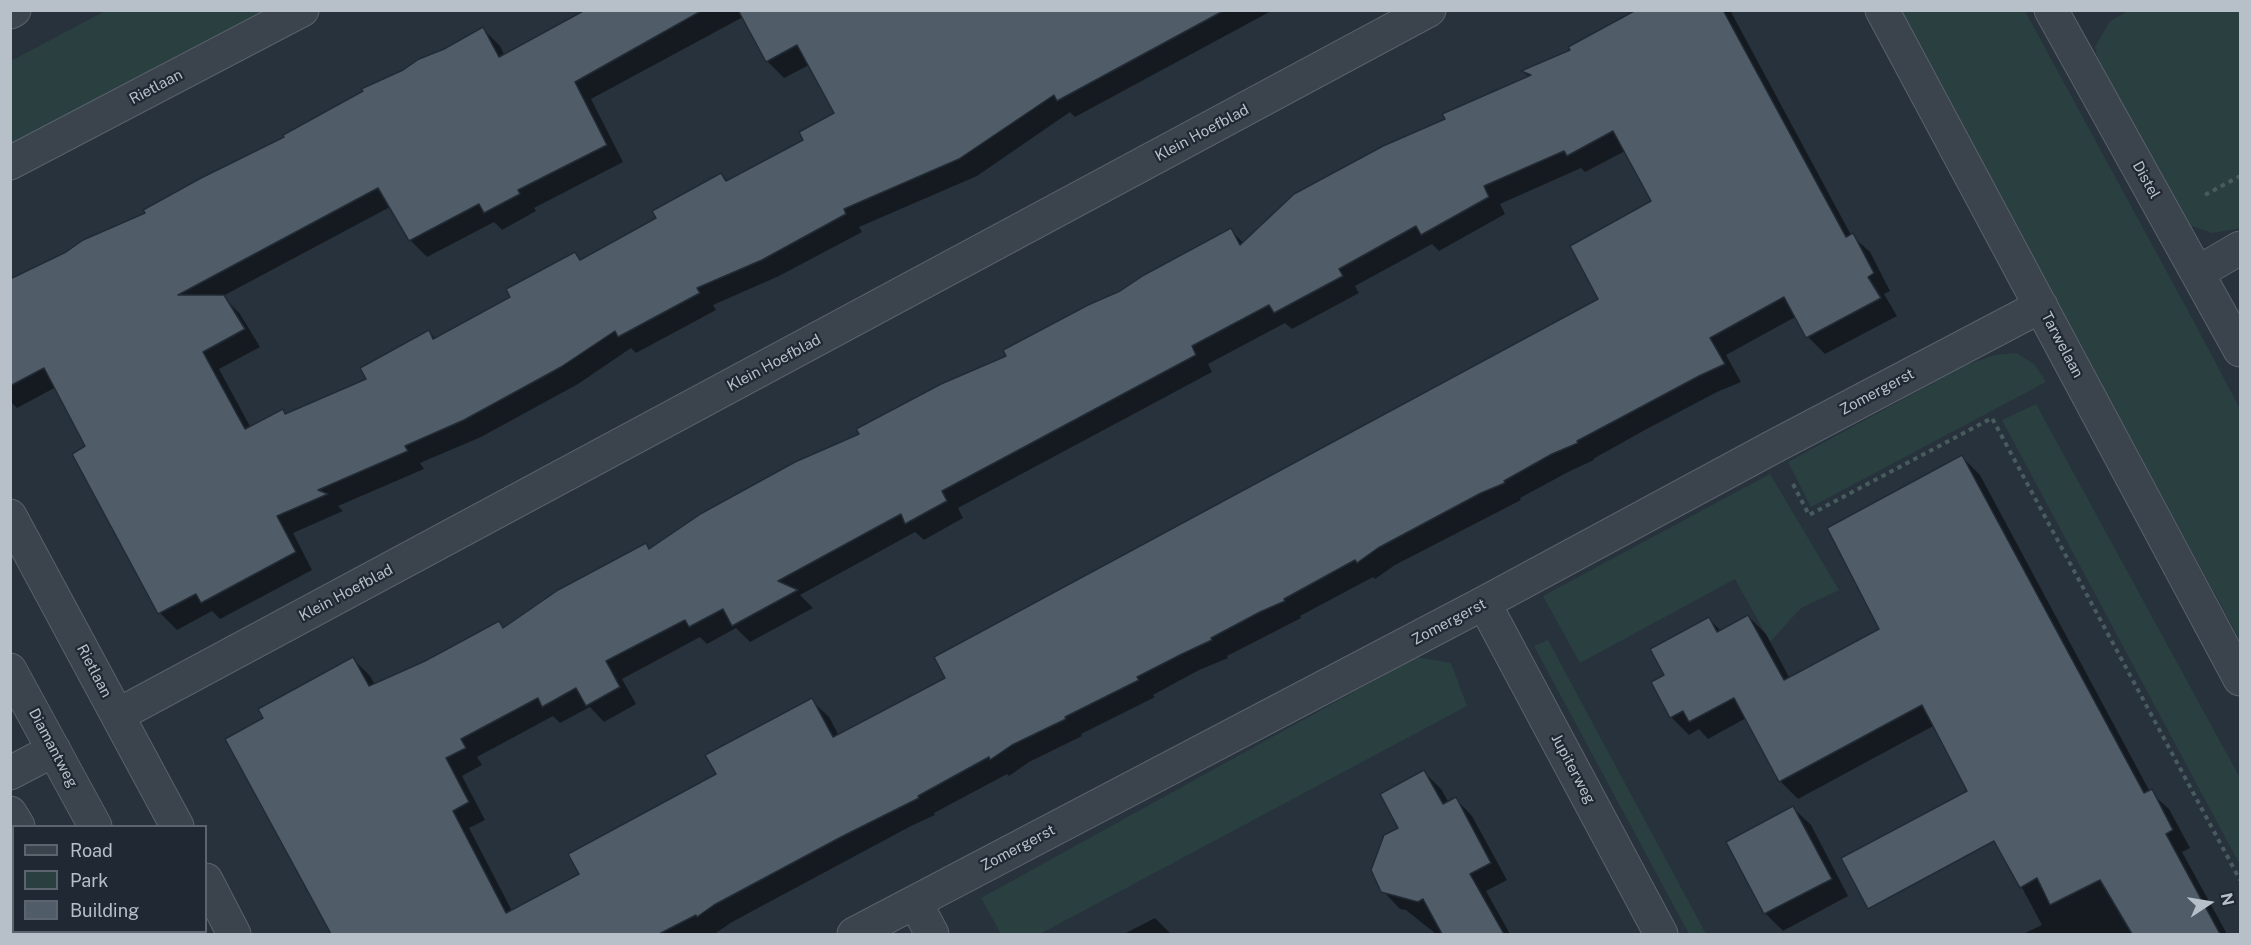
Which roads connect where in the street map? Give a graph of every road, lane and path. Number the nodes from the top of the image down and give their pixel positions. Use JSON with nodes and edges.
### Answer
{"nodes":[{"id":1,"x":302,"y":10,"type":"edge"},
{"id":2,"x":1430,"y":10,"type":"edge"},
{"id":3,"x":1882,"y":10,"type":"edge"},
{"id":4,"x":2064,"y":15,"type":"edge"},
{"id":5,"x":10,"y":163,"type":"edge"},
{"id":6,"x":2241,"y":176,"type":"edge"},
{"id":7,"x":2205,"y":195,"type":"dead end"},
{"id":8,"x":2241,"y":248,"type":"edge"},
{"id":9,"x":2199,"y":272,"type":"junction"},
{"id":10,"x":2041,"y":306,"type":"junction"},
{"id":11,"x":2241,"y":350,"type":"edge"},
{"id":12,"x":1773,"y":447,"type":"junction"},
{"id":13,"x":10,"y":516,"type":"edge"},
{"id":14,"x":1484,"y":603,"type":"junction"},
{"id":15,"x":10,"y":670,"type":"edge"},
{"id":16,"x":2241,"y":679,"type":"edge"},
{"id":17,"x":118,"y":715,"type":"junction"},
{"id":18,"x":54,"y":750,"type":"junction"},
{"id":19,"x":10,"y":773,"type":"edge"},
{"id":20,"x":94,"y":825,"type":"edge"},
{"id":21,"x":176,"y":825,"type":"edge"},
{"id":22,"x":2241,"y":880,"type":"edge"},
{"id":23,"x":207,"y":882,"type":"edge"},
{"id":24,"x":915,"y":902,"type":"junction"},
{"id":25,"x":234,"y":934,"type":"edge"},
{"id":26,"x":854,"y":934,"type":"edge"},
{"id":27,"x":932,"y":934,"type":"edge"},
{"id":28,"x":1661,"y":934,"type":"edge"}],
"edges":[{"from":1,"to":5,"type":"street","name":"Rietlaan"},
{"from":2,"to":17,"type":"street","name":"Klein Hoefblad"},
{"from":3,"to":10,"type":"street","name":"Tarwelaan"},
{"from":4,"to":9,"type":"street","name":"Distel"},
{"from":6,"to":7,"type":"path"},
{"from":8,"to":9,"type":"street"},
{"from":9,"to":11,"type":"street","name":"Distel"},
{"from":10,"to":12,"type":"street","name":"Zomergerst"},
{"from":10,"to":16,"type":"street","name":"Tarwelaan"},
{"from":12,"to":14,"type":"street","name":"Zomergerst"},
{"from":12,"to":22,"type":"path"},
{"from":13,"to":17,"type":"street","name":"Rietlaan"},
{"from":14,"to":24,"type":"street","name":"Zomergerst"},
{"from":14,"to":28,"type":"street","name":"Jupiterweg"},
{"from":15,"to":18,"type":"street","name":"Diamantweg"},
{"from":17,"to":21,"type":"street","name":"Rietlaan"},
{"from":18,"to":19,"type":"street"},
{"from":18,"to":20,"type":"street","name":"Diamantweg"},
{"from":23,"to":25,"type":"street"},
{"from":24,"to":26,"type":"street","name":"Zomergerst"},
{"from":24,"to":27,"type":"street"}]}
